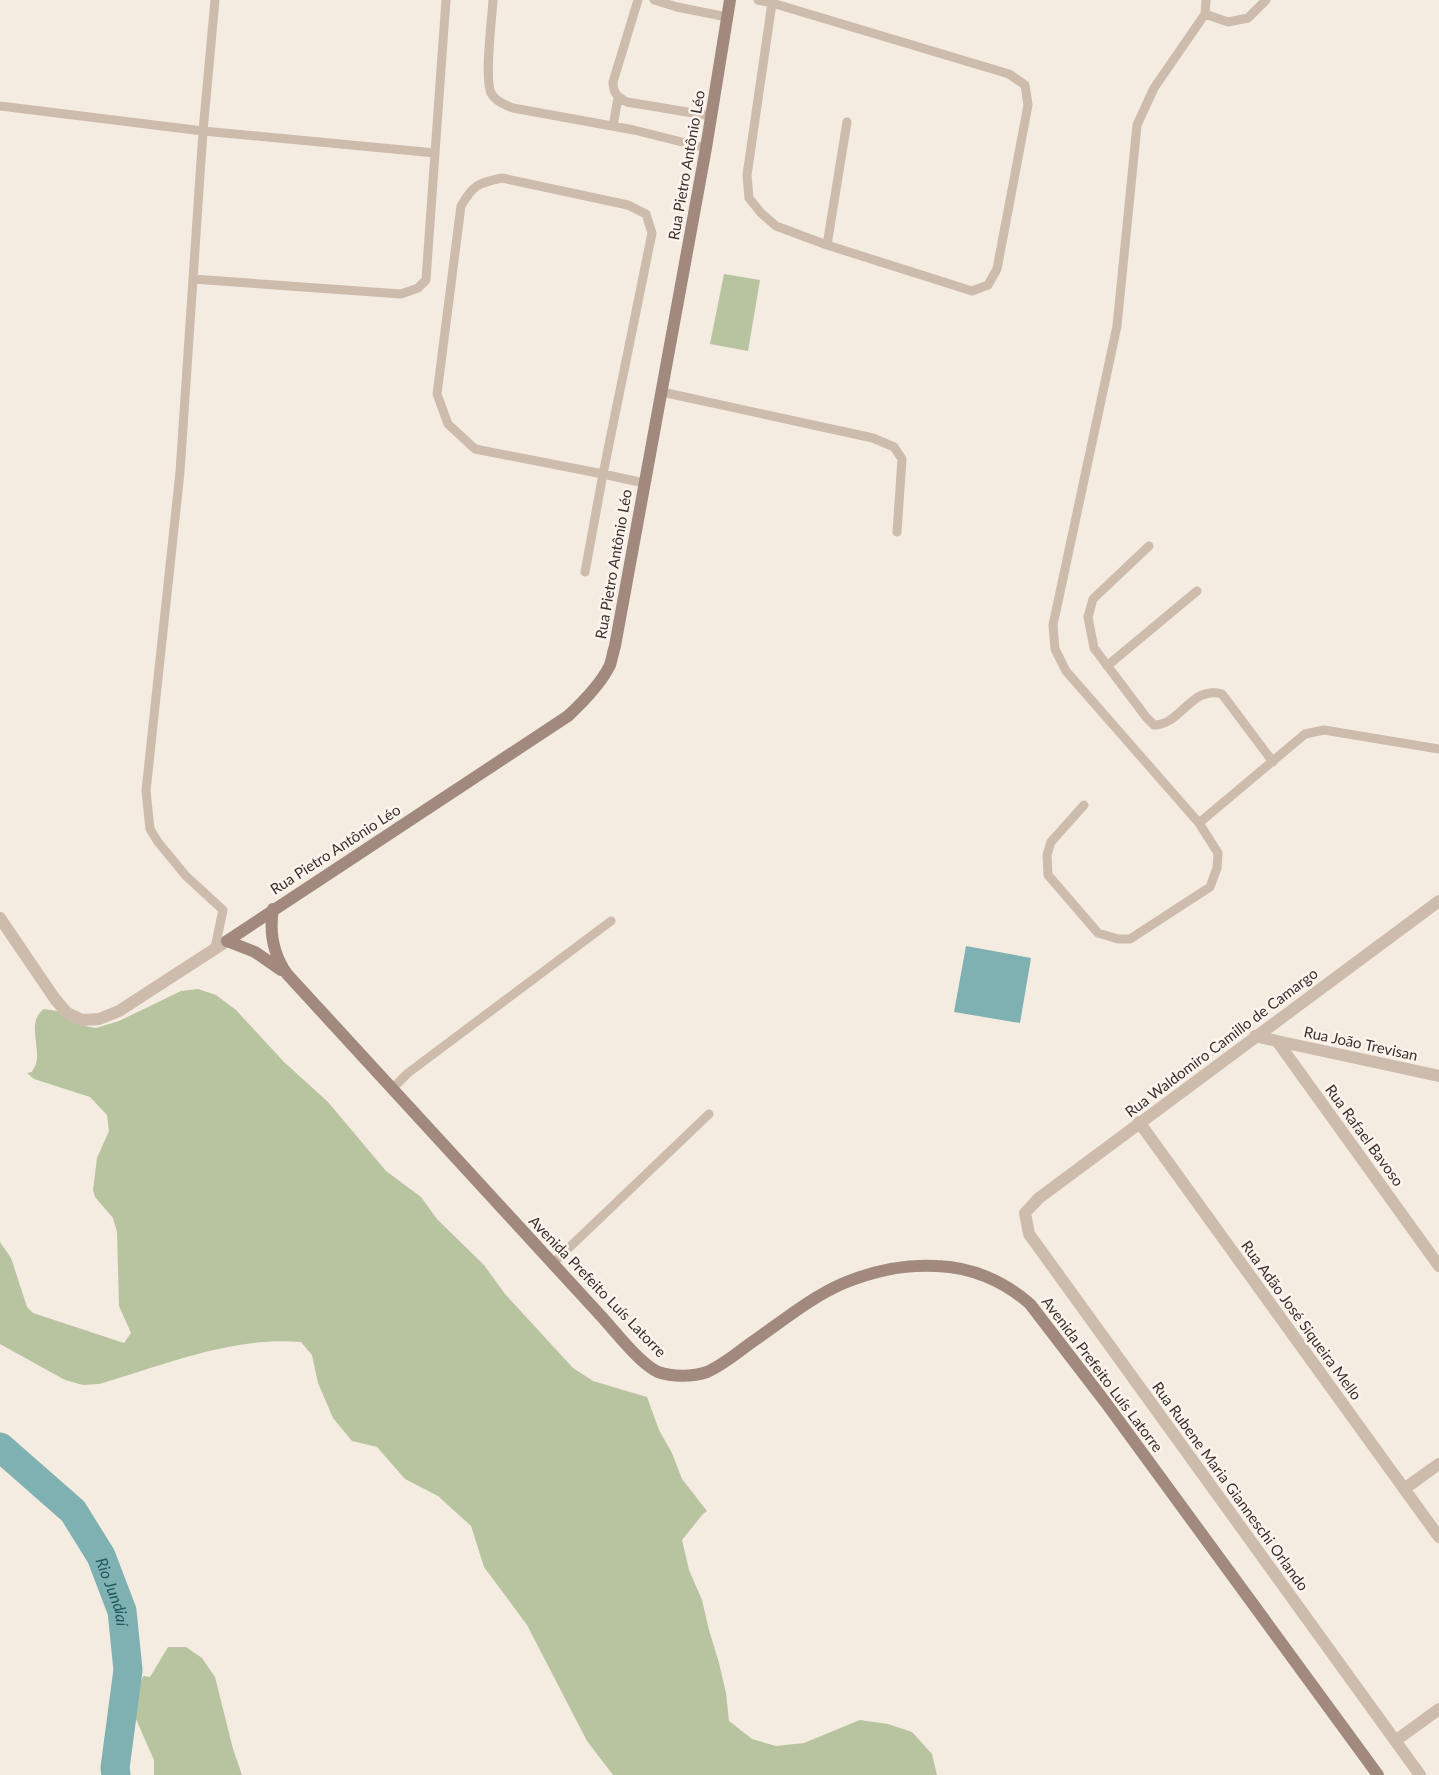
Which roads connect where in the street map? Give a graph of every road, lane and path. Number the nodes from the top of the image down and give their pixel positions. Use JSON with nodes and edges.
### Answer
{"nodes":[{"id":1,"x":215,"y":0,"type":"edge"},
{"id":2,"x":446,"y":0,"type":"edge"},
{"id":3,"x":493,"y":0,"type":"edge"},
{"id":4,"x":638,"y":0,"type":"edge"},
{"id":5,"x":654,"y":0,"type":"edge"},
{"id":6,"x":730,"y":0,"type":"edge"},
{"id":7,"x":758,"y":0,"type":"edge"},
{"id":8,"x":1206,"y":0,"type":"edge"},
{"id":9,"x":1266,"y":0,"type":"edge"},
{"id":10,"x":772,"y":3,"type":"junction"},
{"id":11,"x":1205,"y":14,"type":"junction"},
{"id":12,"x":727,"y":17,"type":"junction"},
{"id":13,"x":618,"y":98,"type":"junction"},
{"id":14,"x":0,"y":106,"type":"edge"},
{"id":15,"x":711,"y":116,"type":"junction"},
{"id":16,"x":848,"y":122,"type":"dead end"},
{"id":17,"x":612,"y":126,"type":"junction"},
{"id":18,"x":203,"y":131,"type":"junction"},
{"id":19,"x":706,"y":148,"type":"junction"},
{"id":20,"x":435,"y":153,"type":"junction"},
{"id":21,"x":827,"y":245,"type":"junction"},
{"id":22,"x":193,"y":279,"type":"junction"},
{"id":23,"x":662,"y":392,"type":"junction"},
{"id":24,"x":603,"y":474,"type":"junction"},
{"id":25,"x":644,"y":483,"type":"junction"},
{"id":26,"x":897,"y":532,"type":"dead end"},
{"id":27,"x":1149,"y":546,"type":"dead end"},
{"id":28,"x":585,"y":572,"type":"dead end"},
{"id":29,"x":1197,"y":591,"type":"dead end"},
{"id":30,"x":1107,"y":666,"type":"junction"},
{"id":31,"x":1439,"y":749,"type":"edge"},
{"id":32,"x":1272,"y":762,"type":"junction"},
{"id":33,"x":1084,"y":805,"type":"dead end"},
{"id":34,"x":1199,"y":823,"type":"junction"},
{"id":35,"x":1439,"y":900,"type":"edge"},
{"id":36,"x":273,"y":909,"type":"junction"},
{"id":37,"x":0,"y":918,"type":"edge"},
{"id":38,"x":611,"y":921,"type":"dead end"},
{"id":39,"x":226,"y":941,"type":"junction"},
{"id":40,"x":215,"y":948,"type":"junction"},
{"id":41,"x":287,"y":974,"type":"junction"},
{"id":42,"x":1255,"y":1036,"type":"junction"},
{"id":43,"x":1277,"y":1041,"type":"junction"},
{"id":44,"x":1439,"y":1076,"type":"edge"},
{"id":45,"x":392,"y":1088,"type":"junction"},
{"id":46,"x":709,"y":1114,"type":"dead end"},
{"id":47,"x":1139,"y":1122,"type":"junction"},
{"id":48,"x":1025,"y":1213,"type":"joint"},
{"id":49,"x":552,"y":1264,"type":"junction"},
{"id":50,"x":1439,"y":1266,"type":"edge"},
{"id":51,"x":1439,"y":1464,"type":"edge"},
{"id":52,"x":1404,"y":1489,"type":"junction"},
{"id":53,"x":1439,"y":1537,"type":"edge"},
{"id":54,"x":1439,"y":1709,"type":"edge"},
{"id":55,"x":1395,"y":1741,"type":"junction"},
{"id":56,"x":1378,"y":1775,"type":"edge"},
{"id":57,"x":1420,"y":1775,"type":"edge"}],
"edges":[{"from":1,"to":18,"type":"lane"},
{"from":2,"to":20,"type":"lane"},
{"from":3,"to":17,"type":"lane"},
{"from":4,"to":13,"type":"lane"},
{"from":5,"to":12,"type":"lane"},
{"from":6,"to":12,"type":"main road","name":"Rua Pietro Antônio Léo"},
{"from":7,"to":10,"type":"lane"},
{"from":8,"to":11,"type":"lane"},
{"from":9,"to":11,"type":"lane"},
{"from":10,"to":21,"type":"lane"},
{"from":10,"to":21,"type":"lane"},
{"from":11,"to":34,"type":"lane"},
{"from":12,"to":15,"type":"main road","name":"Rua Pietro Antônio Léo"},
{"from":13,"to":15,"type":"lane"},
{"from":13,"to":17,"type":"lane"},
{"from":14,"to":18,"type":"lane"},
{"from":15,"to":19,"type":"main road","name":"Rua Pietro Antônio Léo"},
{"from":16,"to":21,"type":"lane"},
{"from":17,"to":19,"type":"lane"},
{"from":18,"to":20,"type":"lane"},
{"from":18,"to":22,"type":"lane"},
{"from":19,"to":23,"type":"main road","name":"Rua Pietro Antônio Léo"},
{"from":20,"to":22,"type":"lane"},
{"from":22,"to":40,"type":"lane"},
{"from":23,"to":25,"type":"main road","name":"Rua Pietro Antônio Léo"},
{"from":23,"to":26,"type":"lane"},
{"from":24,"to":24,"type":"lane"},
{"from":24,"to":25,"type":"lane"},
{"from":24,"to":28,"type":"lane"},
{"from":25,"to":36,"type":"main road","name":"Rua Pietro Antônio Léo"},
{"from":27,"to":30,"type":"lane"},
{"from":29,"to":30,"type":"lane"},
{"from":30,"to":32,"type":"lane"},
{"from":31,"to":32,"type":"lane"},
{"from":32,"to":34,"type":"lane"},
{"from":33,"to":34,"type":"lane"},
{"from":35,"to":42,"type":"street","name":"Rua Waldomiro Camillo de Camargo"},
{"from":36,"to":39,"type":"main road","name":"Rua Pietro Antônio Léo"},
{"from":36,"to":41,"type":"main road","name":"Avenida Prefeito Luís Latorre"},
{"from":37,"to":40,"type":"street"},
{"from":38,"to":45,"type":"lane"},
{"from":39,"to":40,"type":"street"},
{"from":39,"to":41,"type":"main road","name":"Avenida Prefeito Luís Latorre"},
{"from":41,"to":45,"type":"main road","name":"Avenida Prefeito Luís Latorre"},
{"from":42,"to":43,"type":"street"},
{"from":42,"to":47,"type":"street","name":"Rua Waldomiro Camillo de Camargo"},
{"from":43,"to":44,"type":"street","name":"Rua João Trevisan"},
{"from":43,"to":50,"type":"street","name":"Rua Rafael Bavoso"},
{"from":45,"to":49,"type":"main road","name":"Avenida Prefeito Luís Latorre"},
{"from":46,"to":49,"type":"lane"},
{"from":47,"to":48,"type":"street","name":"Rua Waldomiro Camillo de Camargo"},
{"from":47,"to":52,"type":"street","name":"Rua Adão José Siqueira Mello"},
{"from":48,"to":55,"type":"street","name":"Rua Rubene Maria Gianneschi Orlando"},
{"from":49,"to":56,"type":"main road","name":"Avenida Prefeito Luís Latorre"},
{"from":51,"to":52,"type":"street"},
{"from":52,"to":53,"type":"street","name":"Rua Adão José Siqueira Mello"},
{"from":54,"to":55,"type":"street"},
{"from":55,"to":57,"type":"street","name":"Rua Rubene Maria Gianneschi Orlando"}]}
